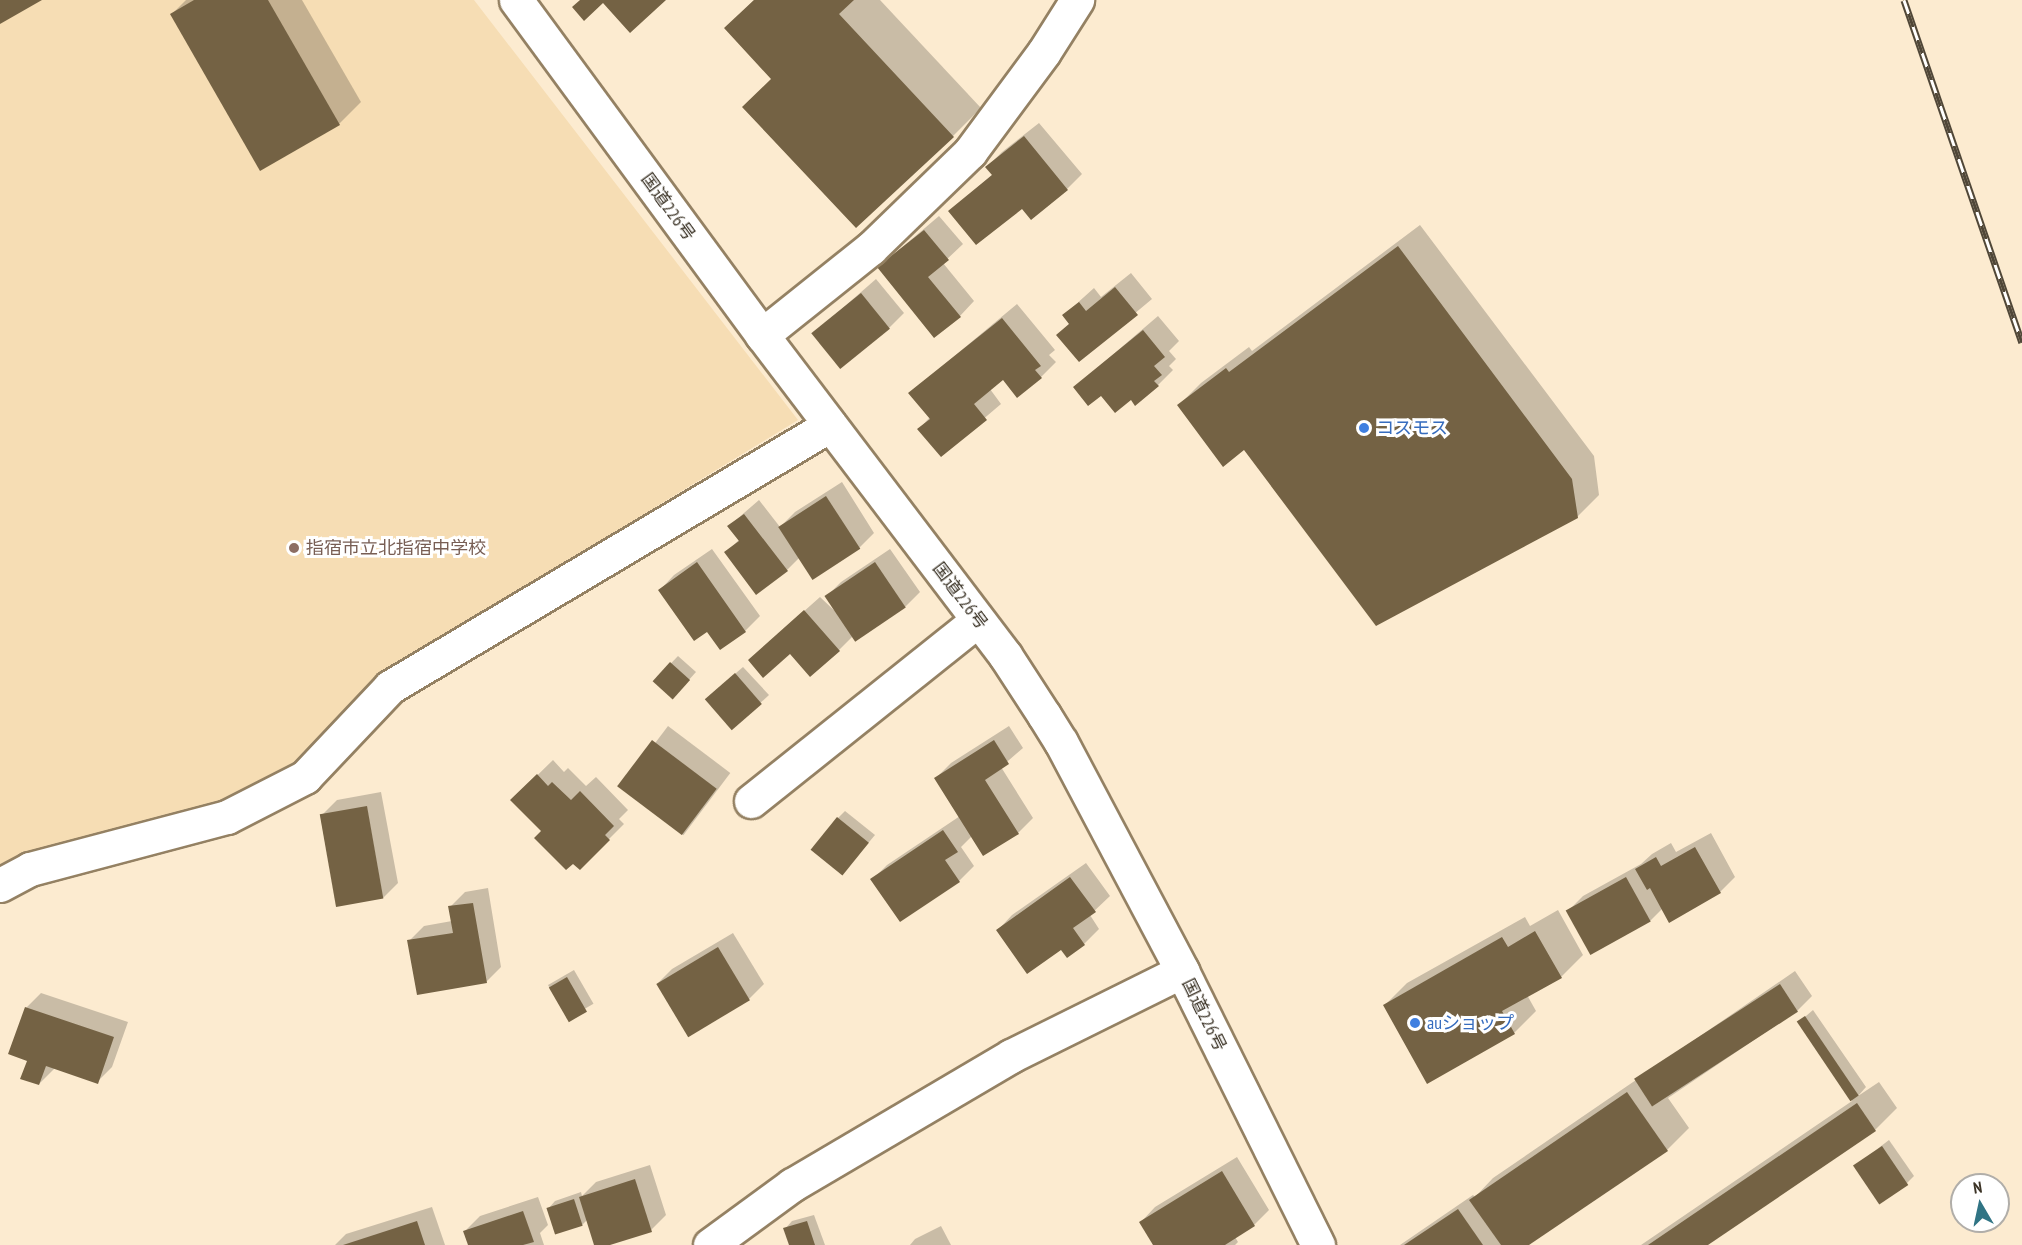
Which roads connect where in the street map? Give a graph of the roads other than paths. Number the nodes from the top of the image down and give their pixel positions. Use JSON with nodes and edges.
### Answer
{"nodes":[{"id":1,"x":516,"y":0,"type":"edge"},
{"id":2,"x":1077,"y":0,"type":"edge"},
{"id":3,"x":762,"y":335,"type":"junction"},
{"id":4,"x":830,"y":425,"type":"junction"},
{"id":5,"x":978,"y":620,"type":"junction"},
{"id":6,"x":751,"y":801,"type":"dead end"},
{"id":7,"x":0,"y":885,"type":"edge"},
{"id":8,"x":1182,"y":971,"type":"junction"},
{"id":9,"x":710,"y":1245,"type":"edge"},
{"id":10,"x":1318,"y":1245,"type":"edge"}],
"edges":[{"from":1,"to":3,"type":"main road","name":"国道226号"},
{"from":2,"to":3,"type":"main road"},
{"from":3,"to":4,"type":"main road","name":"国道226号"},
{"from":4,"to":5,"type":"main road","name":"国道226号"},
{"from":4,"to":7,"type":"main road"},
{"from":5,"to":6,"type":"main road"},
{"from":5,"to":8,"type":"main road","name":"国道226号"},
{"from":8,"to":9,"type":"main road"},
{"from":8,"to":10,"type":"main road","name":"国道226号"}]}
